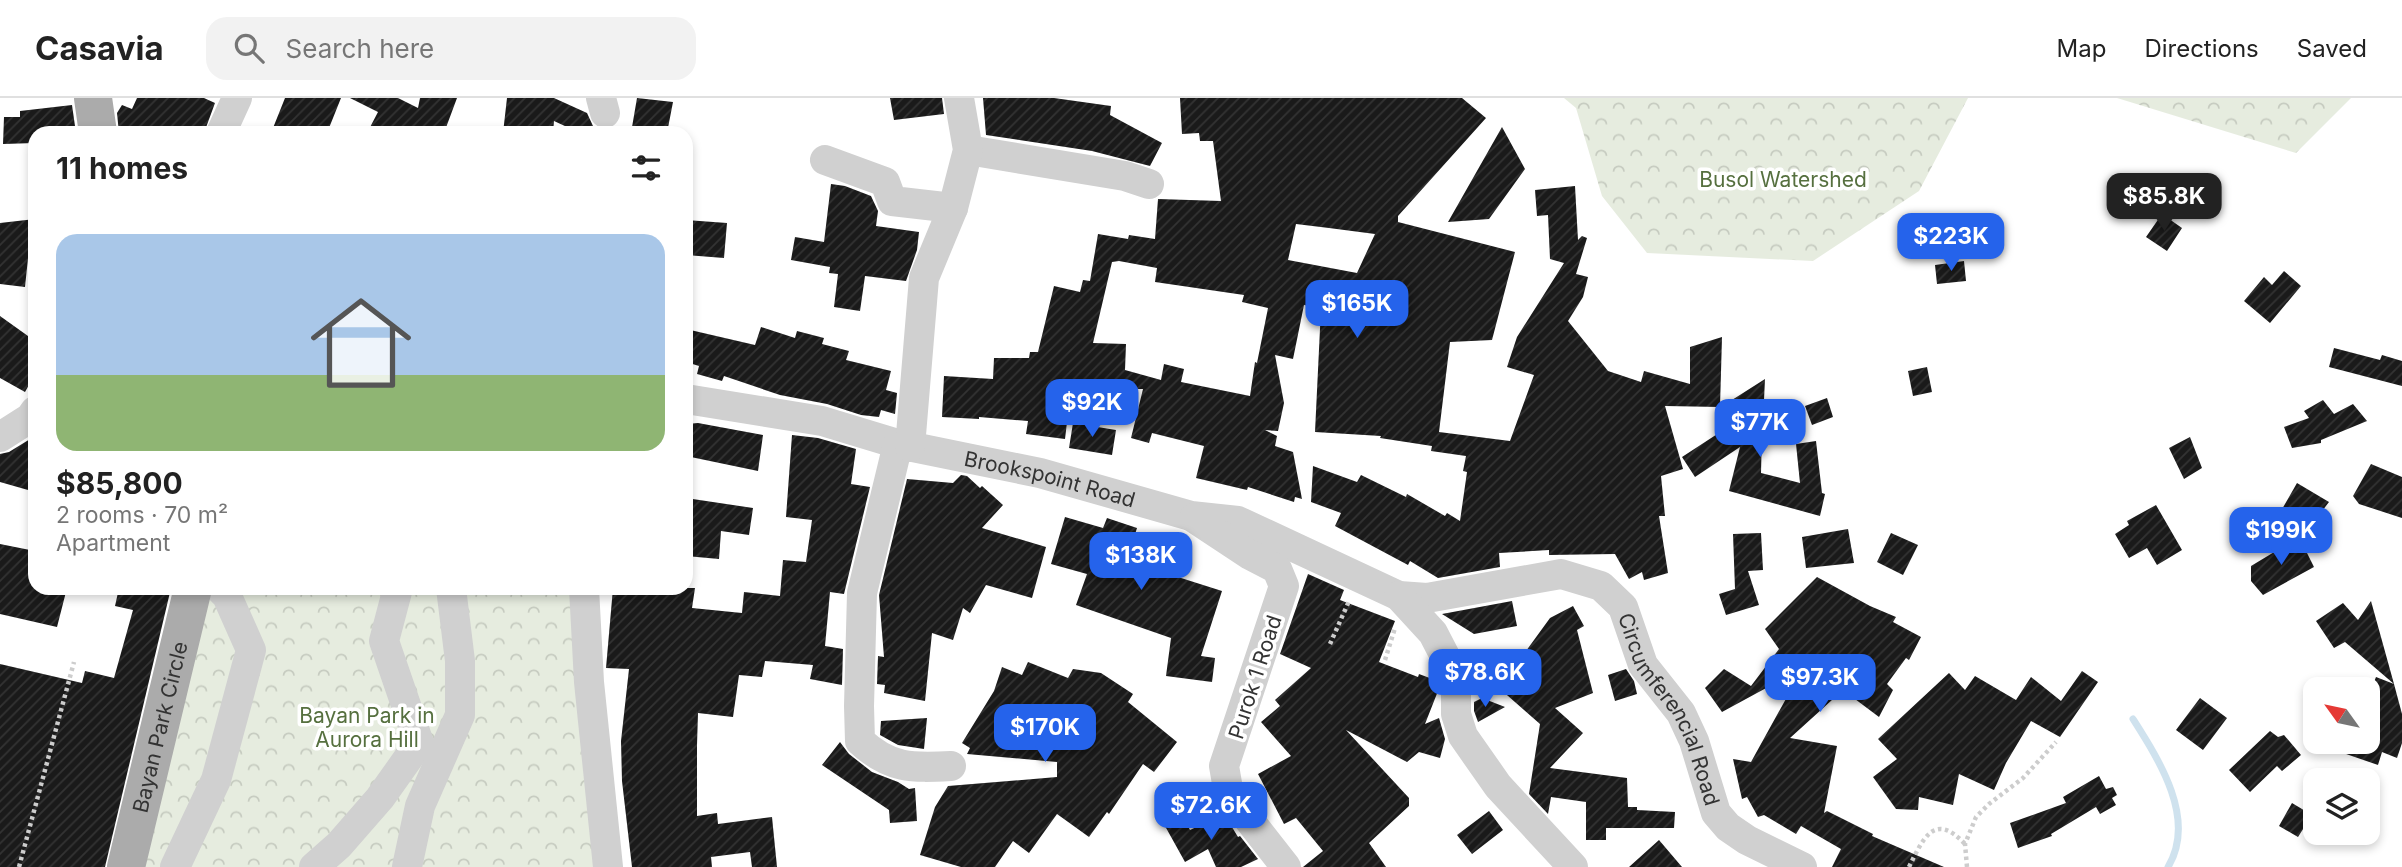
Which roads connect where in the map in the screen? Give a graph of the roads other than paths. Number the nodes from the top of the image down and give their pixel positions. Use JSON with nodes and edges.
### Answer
{"nodes":[{"id":1,"x":93,"y":98,"type":"edge"},
{"id":2,"x":237,"y":98,"type":"edge"},
{"id":3,"x":959,"y":98,"type":"edge"},
{"id":4,"x":98,"y":126,"type":"edge"},
{"id":5,"x":224,"y":126,"type":"edge"},
{"id":6,"x":968,"y":150,"type":"junction"},
{"id":7,"x":825,"y":160,"type":"dead end"},
{"id":8,"x":1149,"y":184,"type":"dead end"},
{"id":9,"x":953,"y":208,"type":"junction"},
{"id":10,"x":693,"y":400,"type":"edge"},
{"id":11,"x":28,"y":419,"type":"edge"},
{"id":12,"x":0,"y":437,"type":"edge"},
{"id":13,"x":904,"y":445,"type":"junction"},
{"id":14,"x":1191,"y":516,"type":"junction"},
{"id":15,"x":191,"y":595,"type":"edge"},
{"id":16,"x":226,"y":595,"type":"edge"},
{"id":17,"x":396,"y":595,"type":"edge"},
{"id":18,"x":452,"y":595,"type":"edge"},
{"id":19,"x":584,"y":595,"type":"edge"},
{"id":20,"x":1399,"y":596,"type":"junction"},
{"id":21,"x":951,"y":766,"type":"dead end"},
{"id":22,"x":126,"y":867,"type":"edge"},
{"id":23,"x":175,"y":867,"type":"edge"},
{"id":24,"x":314,"y":867,"type":"edge"},
{"id":25,"x":407,"y":867,"type":"edge"},
{"id":26,"x":608,"y":867,"type":"edge"},
{"id":27,"x":1286,"y":867,"type":"edge"},
{"id":28,"x":1573,"y":867,"type":"edge"},
{"id":29,"x":1802,"y":867,"type":"edge"}],
"edges":[{"from":1,"to":4,"type":"main road"},
{"from":2,"to":5,"type":"street"},
{"from":3,"to":6,"type":"street"},
{"from":6,"to":8,"type":"street"},
{"from":6,"to":9,"type":"street"},
{"from":7,"to":9,"type":"street"},
{"from":9,"to":13,"type":"street"},
{"from":10,"to":13,"type":"street","name":"Brookspoint Road"},
{"from":11,"to":12,"type":"street"},
{"from":13,"to":14,"type":"street","name":"Brookspoint Road"},
{"from":13,"to":21,"type":"street"},
{"from":14,"to":20,"type":"street","name":"Brookspoint Road"},
{"from":14,"to":27,"type":"street","name":"Purok 1 Road"},
{"from":15,"to":22,"type":"main road","name":"Bayan Park Circle"},
{"from":16,"to":23,"type":"street"},
{"from":17,"to":24,"type":"street"},
{"from":18,"to":25,"type":"street"},
{"from":19,"to":26,"type":"street"},
{"from":20,"to":28,"type":"street"},
{"from":20,"to":29,"type":"street","name":"Circumferencial Road"}]}
